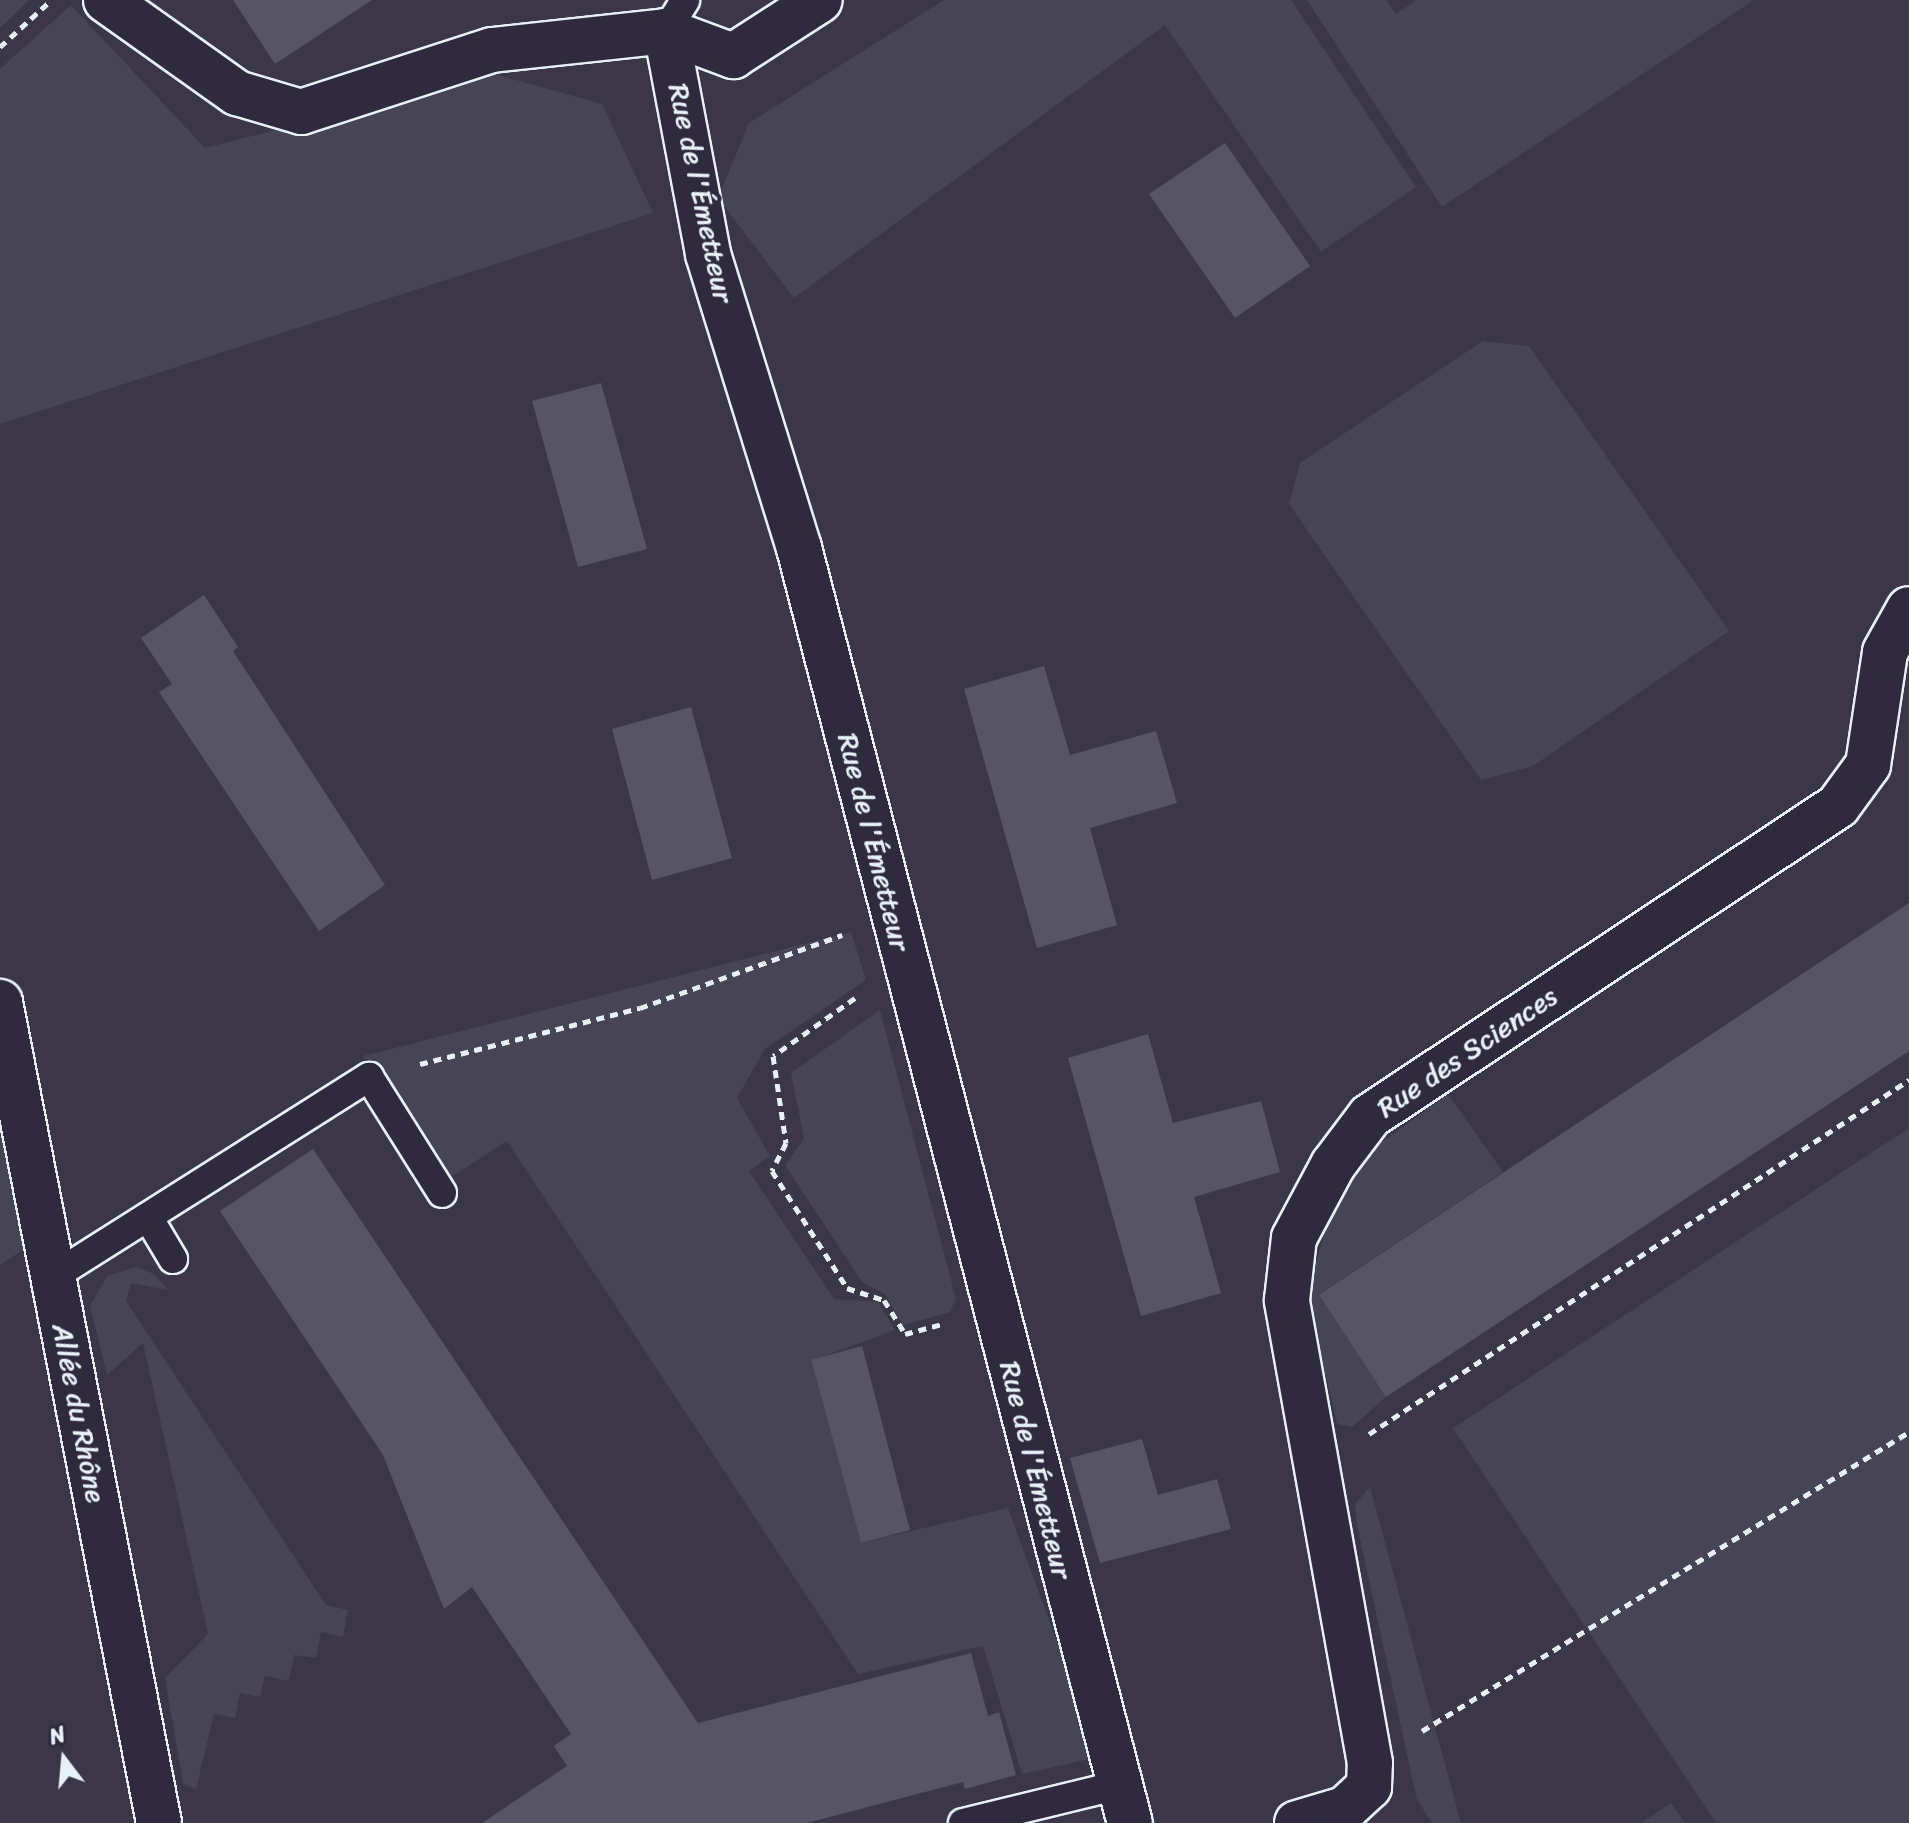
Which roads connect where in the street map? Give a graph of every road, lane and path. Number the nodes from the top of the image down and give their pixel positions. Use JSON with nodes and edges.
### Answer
{"nodes":[{"id":1,"x":52,"y":0,"type":"edge"},
{"id":2,"x":106,"y":0,"type":"edge"},
{"id":3,"x":820,"y":0,"type":"edge"},
{"id":4,"x":676,"y":15,"type":"edge"},
{"id":5,"x":0,"y":47,"type":"edge"},
{"id":6,"x":1909,"y":609,"type":"edge"},
{"id":7,"x":893,"y":916,"type":"junction"},
{"id":8,"x":905,"y":962,"type":"junction"},
{"id":9,"x":0,"y":1002,"type":"edge"},
{"id":10,"x":369,"y":1077,"type":"junction"},
{"id":11,"x":1909,"y":1080,"type":"edge"},
{"id":12,"x":442,"y":1193,"type":"dead end"},
{"id":13,"x":148,"y":1217,"type":"junction"},
{"id":14,"x":173,"y":1259,"type":"dead end"},
{"id":15,"x":54,"y":1276,"type":"junction"},
{"id":16,"x":995,"y":1311,"type":"junction"},
{"id":17,"x":1909,"y":1432,"type":"edge"},
{"id":18,"x":1314,"y":1470,"type":"junction"},
{"id":19,"x":1370,"y":1763,"type":"junction"},
{"id":20,"x":1124,"y":1804,"type":"edge"},
{"id":21,"x":159,"y":1823,"type":"edge"},
{"id":22,"x":963,"y":1823,"type":"edge"},
{"id":23,"x":1297,"y":1823,"type":"edge"}],
"edges":[{"from":1,"to":5,"type":"path"},
{"from":2,"to":4,"type":"street"},
{"from":3,"to":4,"type":"street","name":"Rue de l'Émetteur"},
{"from":4,"to":7,"type":"street","name":"Rue de l'Émetteur"},
{"from":6,"to":18,"type":"street","name":"Rue des Sciences"},
{"from":7,"to":8,"type":"street","name":"Rue de l'Émetteur"},
{"from":7,"to":10,"type":"path"},
{"from":8,"to":16,"type":"street","name":"Rue de l'Émetteur"},
{"from":8,"to":16,"type":"path"},
{"from":9,"to":15,"type":"street","name":"Allée du Rhône"},
{"from":10,"to":12,"type":"lane"},
{"from":10,"to":13,"type":"lane"},
{"from":11,"to":18,"type":"path"},
{"from":13,"to":14,"type":"lane"},
{"from":13,"to":15,"type":"lane"},
{"from":15,"to":21,"type":"street","name":"Allée du Rhône"},
{"from":16,"to":20,"type":"street","name":"Rue de l'Émetteur"},
{"from":17,"to":19,"type":"path"},
{"from":18,"to":19,"type":"street","name":"Rue des Sciences"},
{"from":19,"to":23,"type":"street"},
{"from":20,"to":22,"type":"lane"}]}
